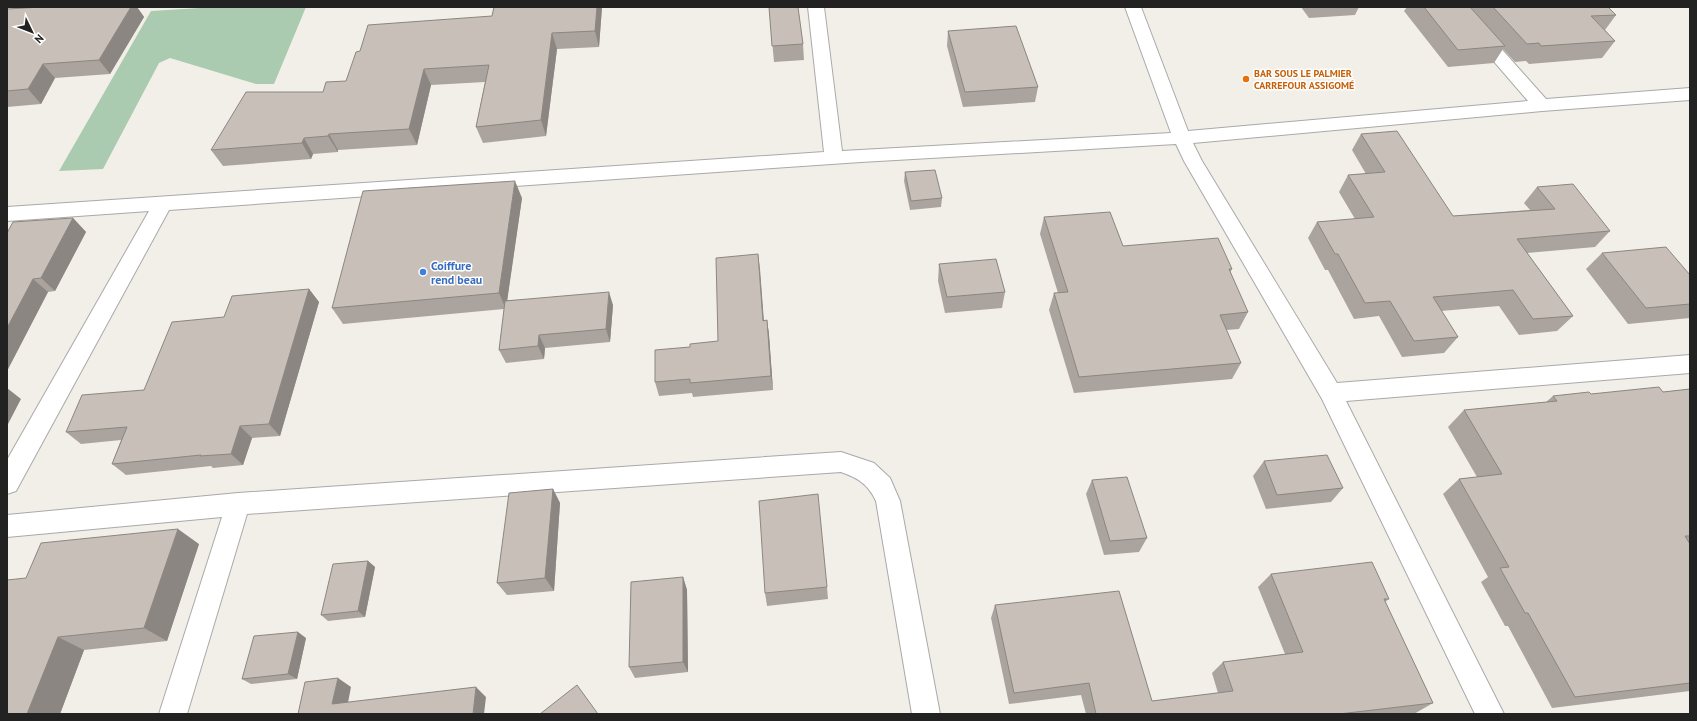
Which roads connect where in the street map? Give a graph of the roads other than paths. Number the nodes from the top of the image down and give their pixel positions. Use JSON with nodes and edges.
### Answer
{"nodes":[{"id":1,"x":816,"y":7,"type":"edge"},
{"id":2,"x":1133,"y":7,"type":"edge"},
{"id":3,"x":1455,"y":7,"type":"edge"},
{"id":4,"x":1690,"y":94,"type":"edge"},
{"id":5,"x":1542,"y":105,"type":"junction"},
{"id":6,"x":1182,"y":138,"type":"junction"},
{"id":7,"x":834,"y":158,"type":"junction"},
{"id":8,"x":162,"y":205,"type":"junction"},
{"id":9,"x":7,"y":214,"type":"edge"},
{"id":10,"x":1690,"y":364,"type":"edge"},
{"id":11,"x":1331,"y":393,"type":"junction"},
{"id":12,"x":7,"y":483,"type":"edge"},
{"id":13,"x":238,"y":504,"type":"junction"},
{"id":14,"x":7,"y":526,"type":"edge"},
{"id":15,"x":173,"y":714,"type":"edge"},
{"id":16,"x":926,"y":714,"type":"edge"},
{"id":17,"x":1490,"y":714,"type":"edge"}],
"edges":[{"from":1,"to":7,"type":"street"},
{"from":2,"to":6,"type":"street"},
{"from":3,"to":5,"type":"street"},
{"from":4,"to":5,"type":"street"},
{"from":5,"to":6,"type":"street"},
{"from":6,"to":7,"type":"street"},
{"from":6,"to":11,"type":"street"},
{"from":7,"to":8,"type":"street"},
{"from":8,"to":9,"type":"street"},
{"from":8,"to":12,"type":"street"},
{"from":10,"to":11,"type":"street"},
{"from":11,"to":17,"type":"street"},
{"from":13,"to":14,"type":"street"},
{"from":13,"to":15,"type":"street"},
{"from":13,"to":16,"type":"street"}]}
